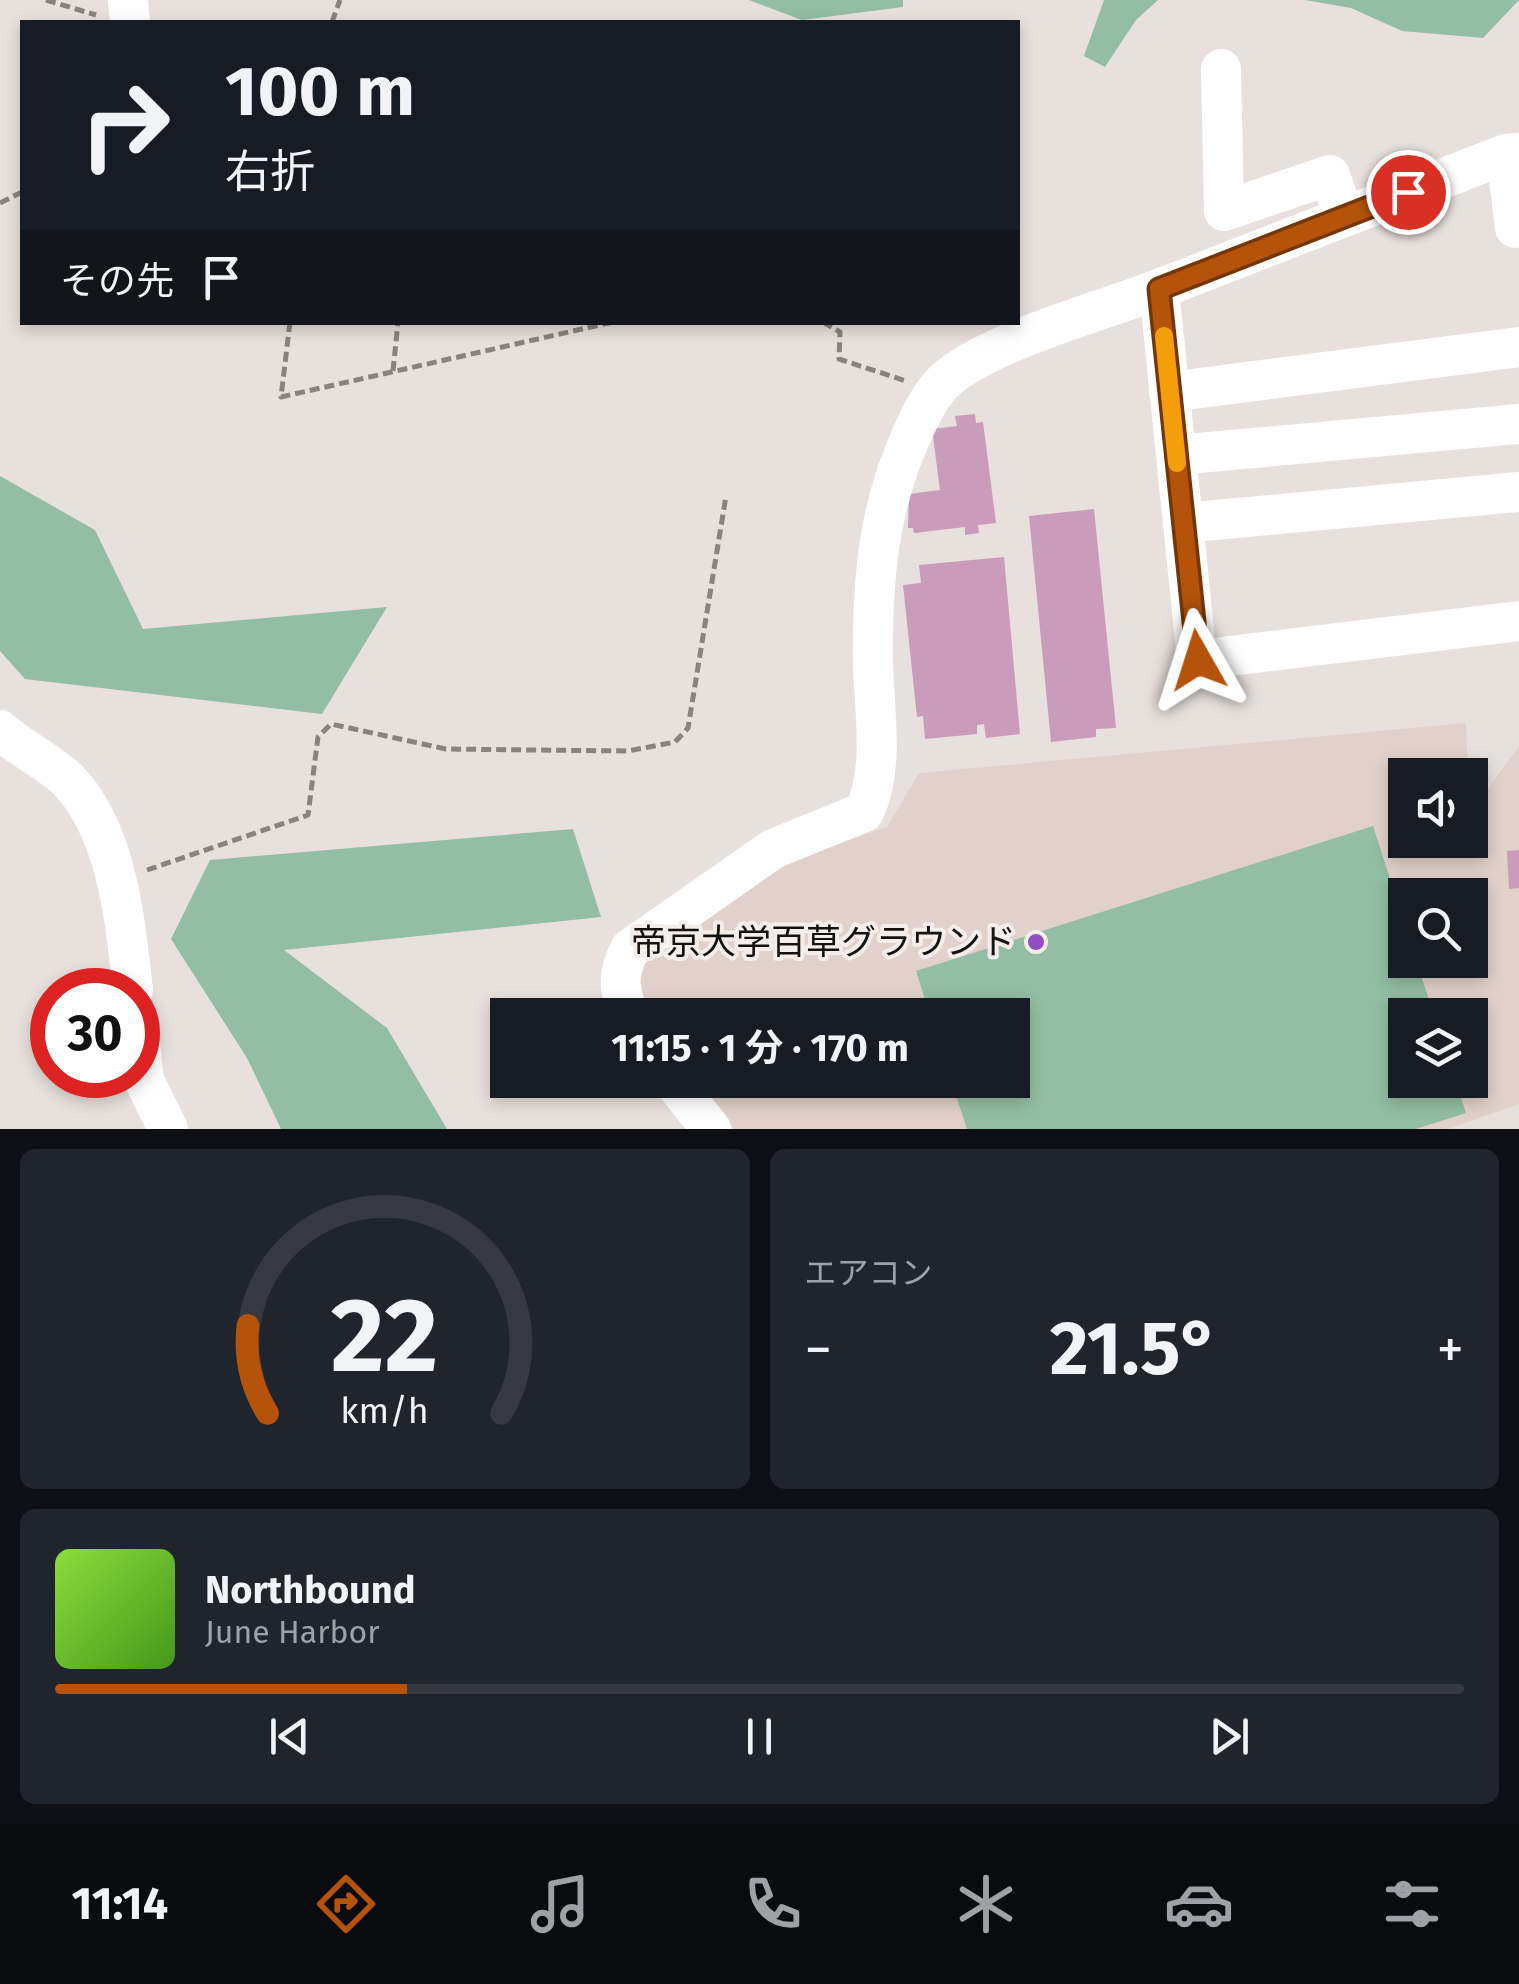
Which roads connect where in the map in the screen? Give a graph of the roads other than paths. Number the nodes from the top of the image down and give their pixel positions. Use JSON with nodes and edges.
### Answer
{"nodes":[{"id":1,"x":1221,"y":69,"type":"dead end"},
{"id":2,"x":1512,"y":154,"type":"edge"},
{"id":3,"x":1344,"y":217,"type":"junction"},
{"id":4,"x":1515,"y":228,"type":"dead end"},
{"id":5,"x":1159,"y":289,"type":"junction"},
{"id":6,"x":1519,"y":347,"type":"edge"},
{"id":7,"x":1170,"y":392,"type":"junction"},
{"id":8,"x":1519,"y":424,"type":"edge"},
{"id":9,"x":1176,"y":455,"type":"junction"},
{"id":10,"x":1519,"y":492,"type":"edge"},
{"id":11,"x":1183,"y":523,"type":"junction"},
{"id":12,"x":1519,"y":621,"type":"edge"},
{"id":13,"x":0,"y":730,"type":"edge"},
{"id":14,"x":130,"y":968,"type":"edge"},
{"id":15,"x":621,"y":998,"type":"edge"},
{"id":16,"x":153,"y":1098,"type":"edge"},
{"id":17,"x":686,"y":1098,"type":"edge"},
{"id":18,"x":168,"y":1129,"type":"edge"},
{"id":19,"x":711,"y":1129,"type":"edge"}],
"edges":[{"from":1,"to":3,"type":"street"},
{"from":2,"to":3,"type":"street"},
{"from":2,"to":4,"type":"street"},
{"from":3,"to":5,"type":"street"},
{"from":5,"to":7,"type":"street"},
{"from":5,"to":15,"type":"street"},
{"from":6,"to":7,"type":"street"},
{"from":7,"to":9,"type":"street"},
{"from":8,"to":9,"type":"street"},
{"from":9,"to":11,"type":"street"},
{"from":10,"to":11,"type":"street"},
{"from":11,"to":12,"type":"street"},
{"from":13,"to":14,"type":"street"},
{"from":16,"to":18,"type":"street"},
{"from":17,"to":19,"type":"street"}]}
